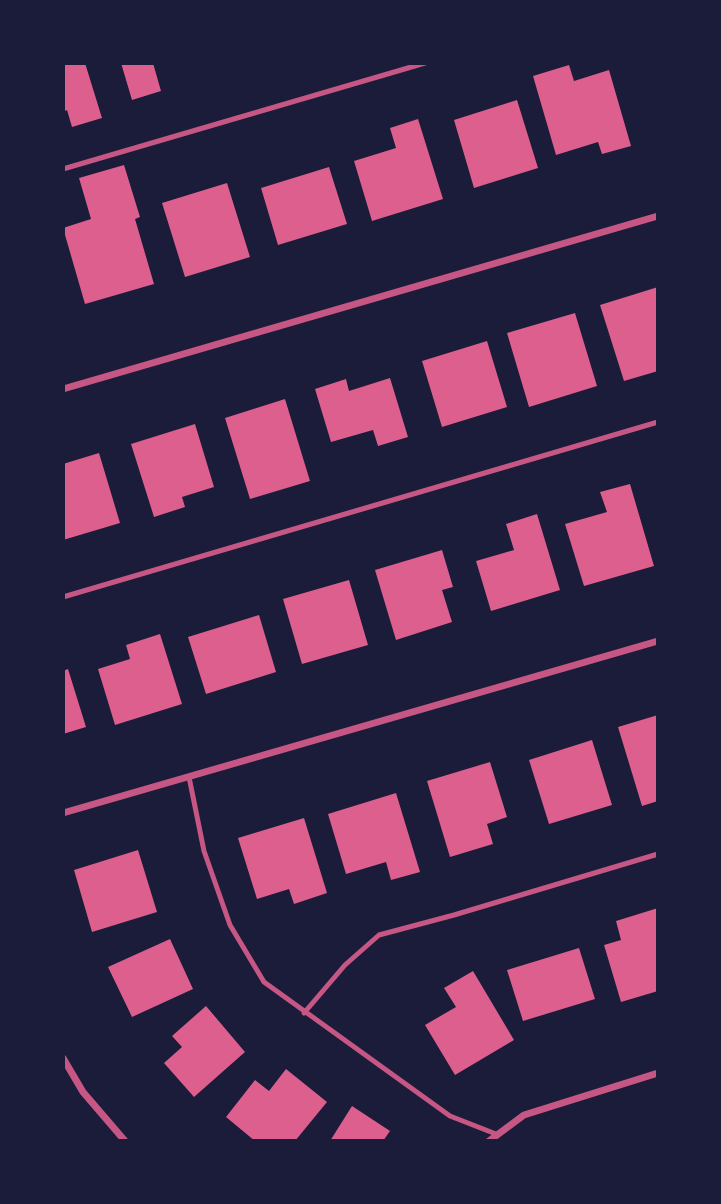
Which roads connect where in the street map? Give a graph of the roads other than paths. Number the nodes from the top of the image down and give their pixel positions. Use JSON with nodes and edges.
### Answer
{"nodes":[{"id":1,"x":425,"y":63,"type":"edge"},
{"id":2,"x":63,"y":169,"type":"edge"},
{"id":3,"x":658,"y":216,"type":"edge"},
{"id":4,"x":63,"y":389,"type":"edge"},
{"id":5,"x":658,"y":422,"type":"edge"},
{"id":6,"x":63,"y":597,"type":"edge"},
{"id":7,"x":658,"y":641,"type":"edge"},
{"id":8,"x":189,"y":777,"type":"junction"},
{"id":9,"x":63,"y":813,"type":"edge"},
{"id":10,"x":658,"y":854,"type":"edge"},
{"id":11,"x":304,"y":1013,"type":"junction"},
{"id":12,"x":63,"y":1058,"type":"edge"},
{"id":13,"x":658,"y":1073,"type":"edge"},
{"id":14,"x":496,"y":1134,"type":"junction"},
{"id":15,"x":125,"y":1141,"type":"edge"},
{"id":16,"x":489,"y":1141,"type":"edge"}],
"edges":[{"from":1,"to":2,"type":"lane"},
{"from":3,"to":4,"type":"street"},
{"from":5,"to":6,"type":"lane"},
{"from":7,"to":8,"type":"street"},
{"from":8,"to":9,"type":"street"},
{"from":8,"to":11,"type":"lane"},
{"from":10,"to":11,"type":"lane"},
{"from":11,"to":14,"type":"lane"},
{"from":12,"to":15,"type":"street"},
{"from":13,"to":14,"type":"street"},
{"from":14,"to":16,"type":"street"}]}
